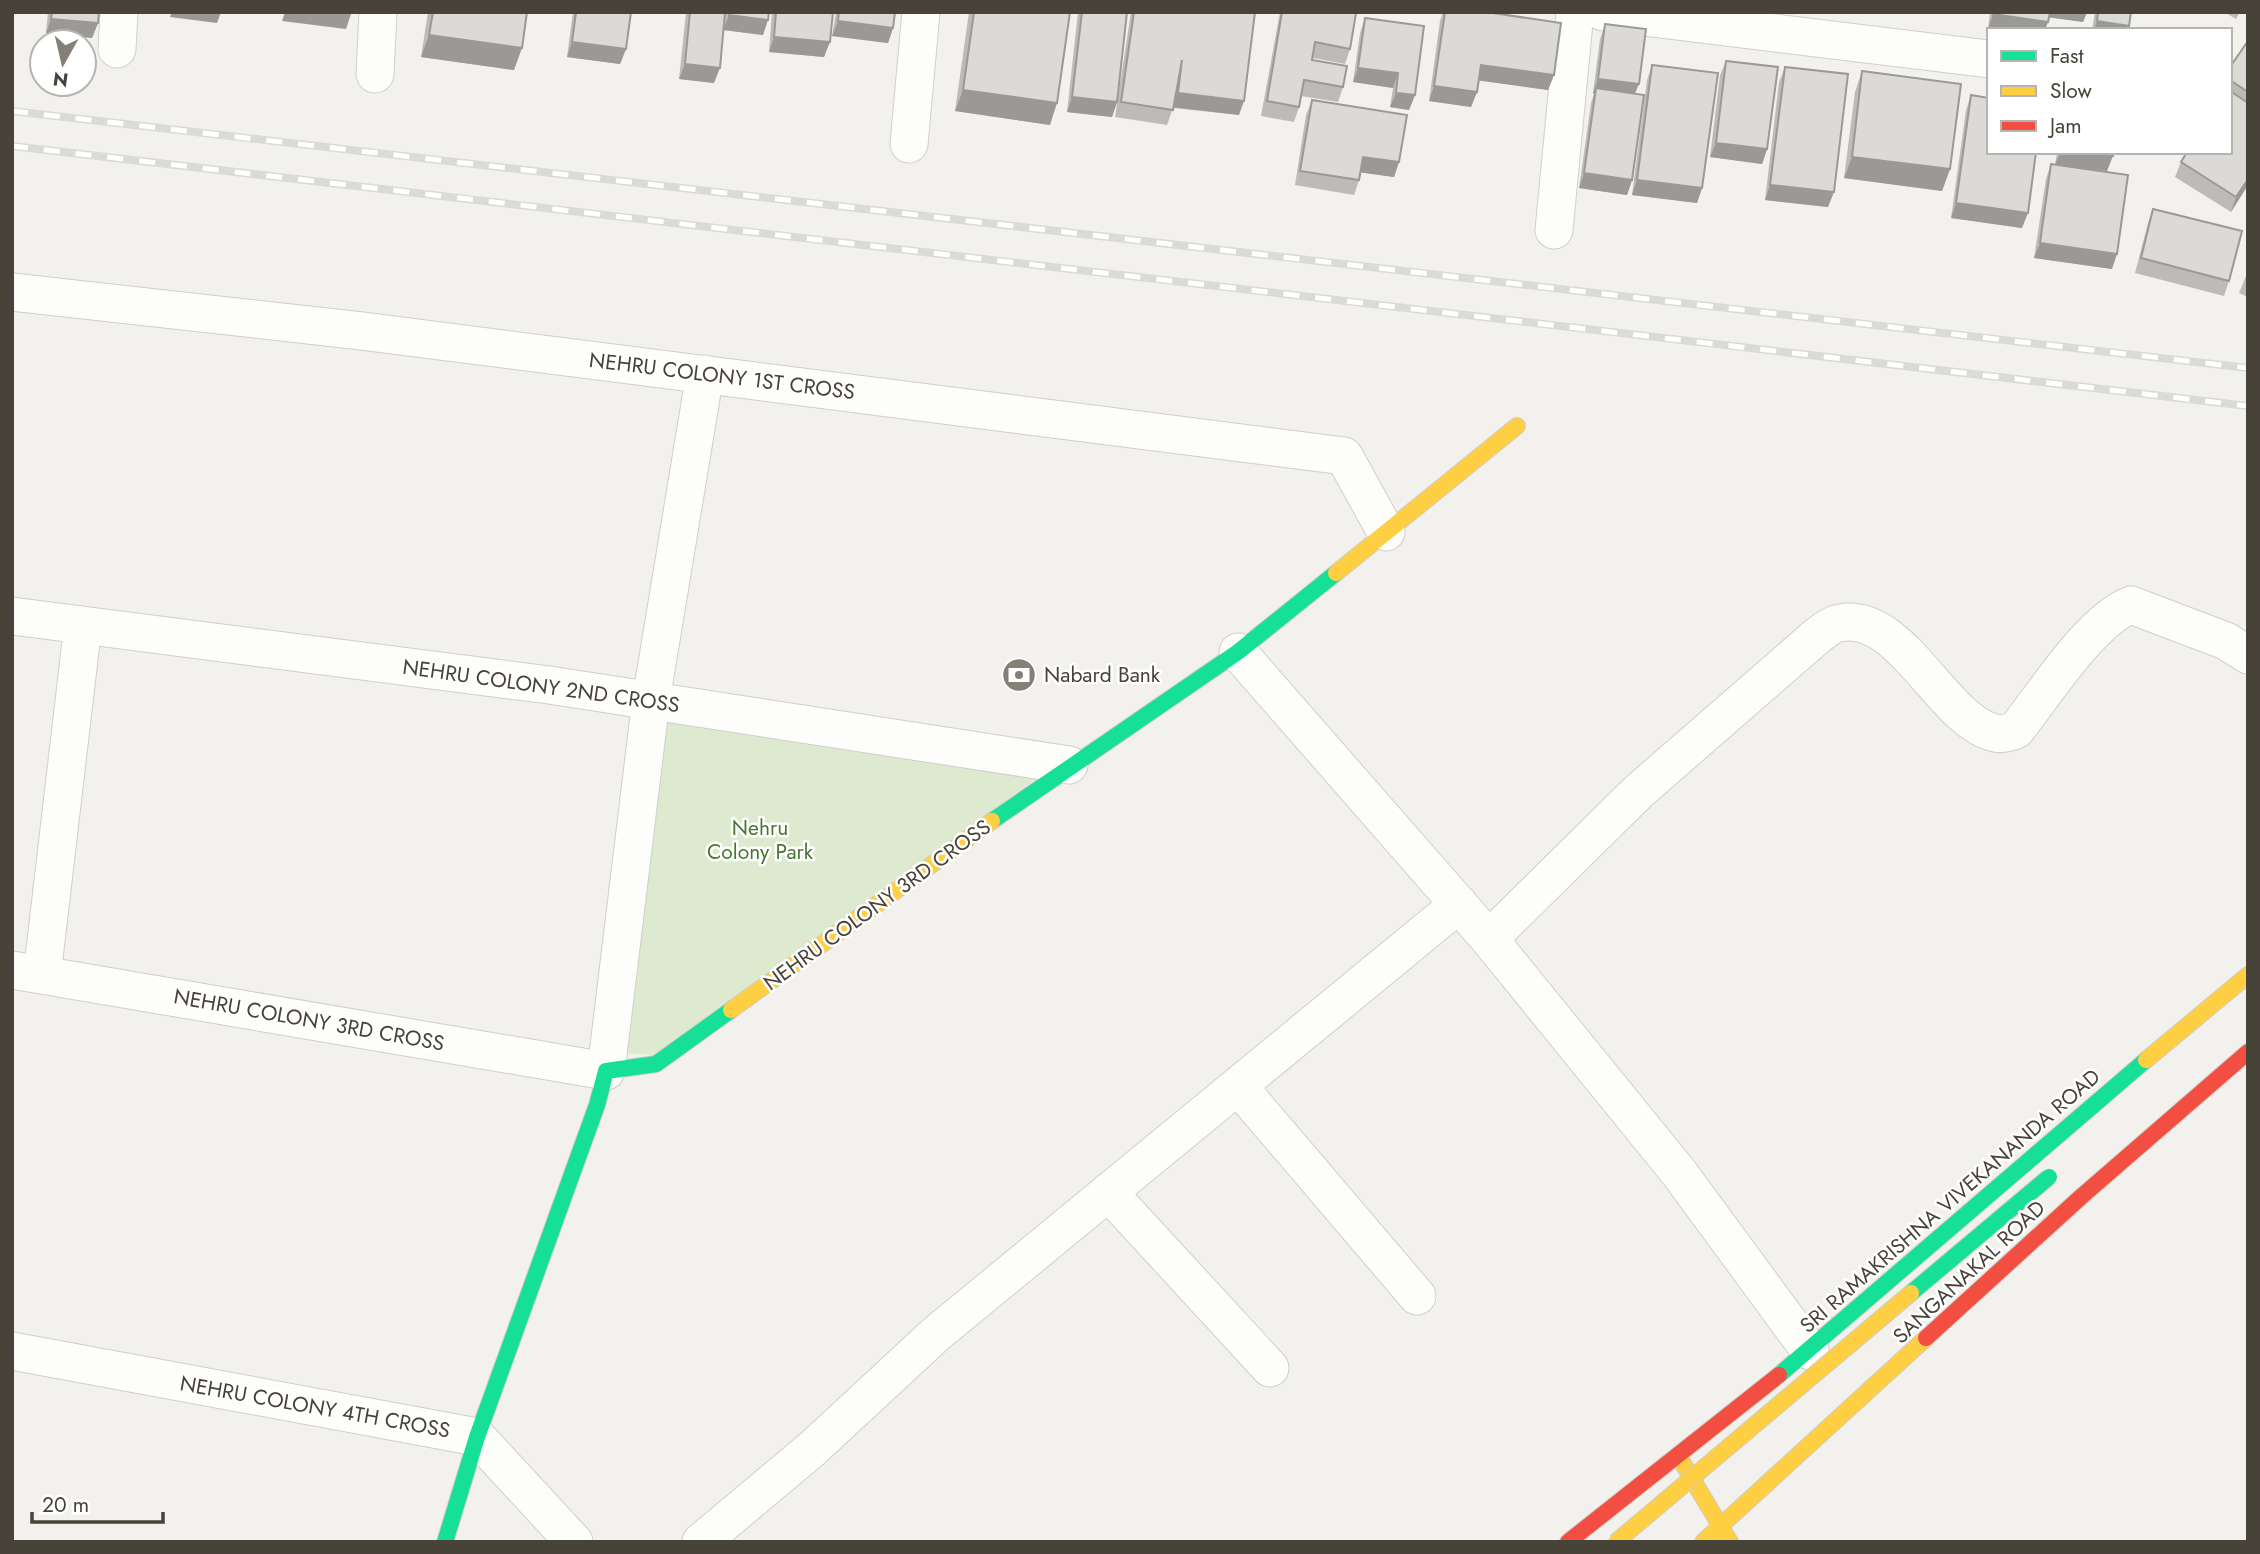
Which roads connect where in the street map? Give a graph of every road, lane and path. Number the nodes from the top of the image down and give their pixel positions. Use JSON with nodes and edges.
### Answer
{"nodes":[{"id":1,"x":119,"y":12,"type":"edge"},
{"id":2,"x":378,"y":12,"type":"edge"},
{"id":3,"x":921,"y":12,"type":"edge"},
{"id":4,"x":1575,"y":12,"type":"edge"},
{"id":5,"x":1603,"y":12,"type":"edge"},
{"id":6,"x":117,"y":49,"type":"dead end"},
{"id":7,"x":1987,"y":58,"type":"edge"},
{"id":8,"x":375,"y":74,"type":"dead end"},
{"id":9,"x":909,"y":144,"type":"dead end"},
{"id":10,"x":1554,"y":230,"type":"dead end"},
{"id":11,"x":12,"y":292,"type":"edge"},
{"id":12,"x":705,"y":374,"type":"junction"},
{"id":13,"x":1517,"y":426,"type":"dead end"},
{"id":14,"x":1386,"y":532,"type":"junction"},
{"id":15,"x":12,"y":616,"type":"edge"},
{"id":16,"x":83,"y":625,"type":"junction"},
{"id":17,"x":1238,"y":652,"type":"junction"},
{"id":18,"x":2248,"y":655,"type":"edge"},
{"id":19,"x":651,"y":700,"type":"junction"},
{"id":20,"x":1069,"y":765,"type":"junction"},
{"id":21,"x":1459,"y":904,"type":"junction"},
{"id":22,"x":1489,"y":939,"type":"junction"},
{"id":23,"x":27,"y":972,"type":"edge"},
{"id":24,"x":2248,"y":975,"type":"edge"},
{"id":25,"x":2248,"y":1052,"type":"edge"},
{"id":26,"x":1238,"y":1086,"type":"junction"},
{"id":27,"x":601,"y":1088,"type":"junction"},
{"id":28,"x":2054,"y":1172,"type":"dead end"},
{"id":29,"x":1108,"y":1192,"type":"junction"},
{"id":30,"x":1417,"y":1296,"type":"dead end"},
{"id":31,"x":12,"y":1351,"type":"edge"},
{"id":32,"x":1810,"y":1351,"type":"junction"},
{"id":33,"x":1270,"y":1368,"type":"dead end"},
{"id":34,"x":477,"y":1437,"type":"junction"},
{"id":35,"x":1679,"y":1457,"type":"junction"},
{"id":36,"x":1721,"y":1527,"type":"junction"},
{"id":37,"x":445,"y":1542,"type":"edge"},
{"id":38,"x":574,"y":1542,"type":"edge"},
{"id":39,"x":701,"y":1542,"type":"edge"},
{"id":40,"x":1568,"y":1542,"type":"edge"},
{"id":41,"x":1616,"y":1542,"type":"edge"},
{"id":42,"x":1703,"y":1542,"type":"edge"},
{"id":43,"x":1730,"y":1542,"type":"edge"}],
"edges":[{"from":1,"to":6,"type":"street"},
{"from":2,"to":8,"type":"street"},
{"from":3,"to":9,"type":"street"},
{"from":4,"to":10,"type":"street"},
{"from":5,"to":7,"type":"street"},
{"from":11,"to":12,"type":"street","name":"NEHRU COLONY 1ST CROSS"},
{"from":12,"to":14,"type":"street","name":"NEHRU COLONY 1ST CROSS"},
{"from":12,"to":19,"type":"street"},
{"from":13,"to":14,"type":"main road","name":"NEHRU COLONY 3RD CROSS"},
{"from":14,"to":17,"type":"main road","name":"NEHRU COLONY 3RD CROSS"},
{"from":15,"to":16,"type":"street","name":"NEHRU COLONY 2ND CROSS"},
{"from":16,"to":19,"type":"street","name":"NEHRU COLONY 2ND CROSS"},
{"from":16,"to":23,"type":"street"},
{"from":17,"to":20,"type":"main road","name":"NEHRU COLONY 3RD CROSS"},
{"from":17,"to":21,"type":"street"},
{"from":18,"to":22,"type":"street"},
{"from":19,"to":20,"type":"street","name":"NEHRU COLONY 2ND CROSS"},
{"from":19,"to":27,"type":"street"},
{"from":20,"to":27,"type":"main road","name":"NEHRU COLONY 3RD CROSS"},
{"from":21,"to":22,"type":"street"},
{"from":21,"to":26,"type":"street"},
{"from":22,"to":32,"type":"street"},
{"from":23,"to":27,"type":"street","name":"NEHRU COLONY 3RD CROSS"},
{"from":24,"to":32,"type":"main road","name":"SRI RAMAKRISHNA VIVEKANANDA ROAD"},
{"from":25,"to":36,"type":"main road","name":"SANGANAKAL ROAD"},
{"from":26,"to":29,"type":"street"},
{"from":26,"to":30,"type":"street"},
{"from":27,"to":34,"type":"main road"},
{"from":28,"to":41,"type":"main road","bridge":true},
{"from":29,"to":33,"type":"street"},
{"from":29,"to":39,"type":"street"},
{"from":31,"to":34,"type":"street","name":"NEHRU COLONY 4TH CROSS"},
{"from":32,"to":35,"type":"main road","name":"SRI RAMAKRISHNA VIVEKANANDA ROAD"},
{"from":34,"to":37,"type":"main road"},
{"from":34,"to":38,"type":"street","name":"NEHRU COLONY 4TH CROSS"},
{"from":35,"to":36,"type":"main road"},
{"from":35,"to":40,"type":"main road"},
{"from":36,"to":42,"type":"main road"},
{"from":36,"to":43,"type":"main road"}]}
